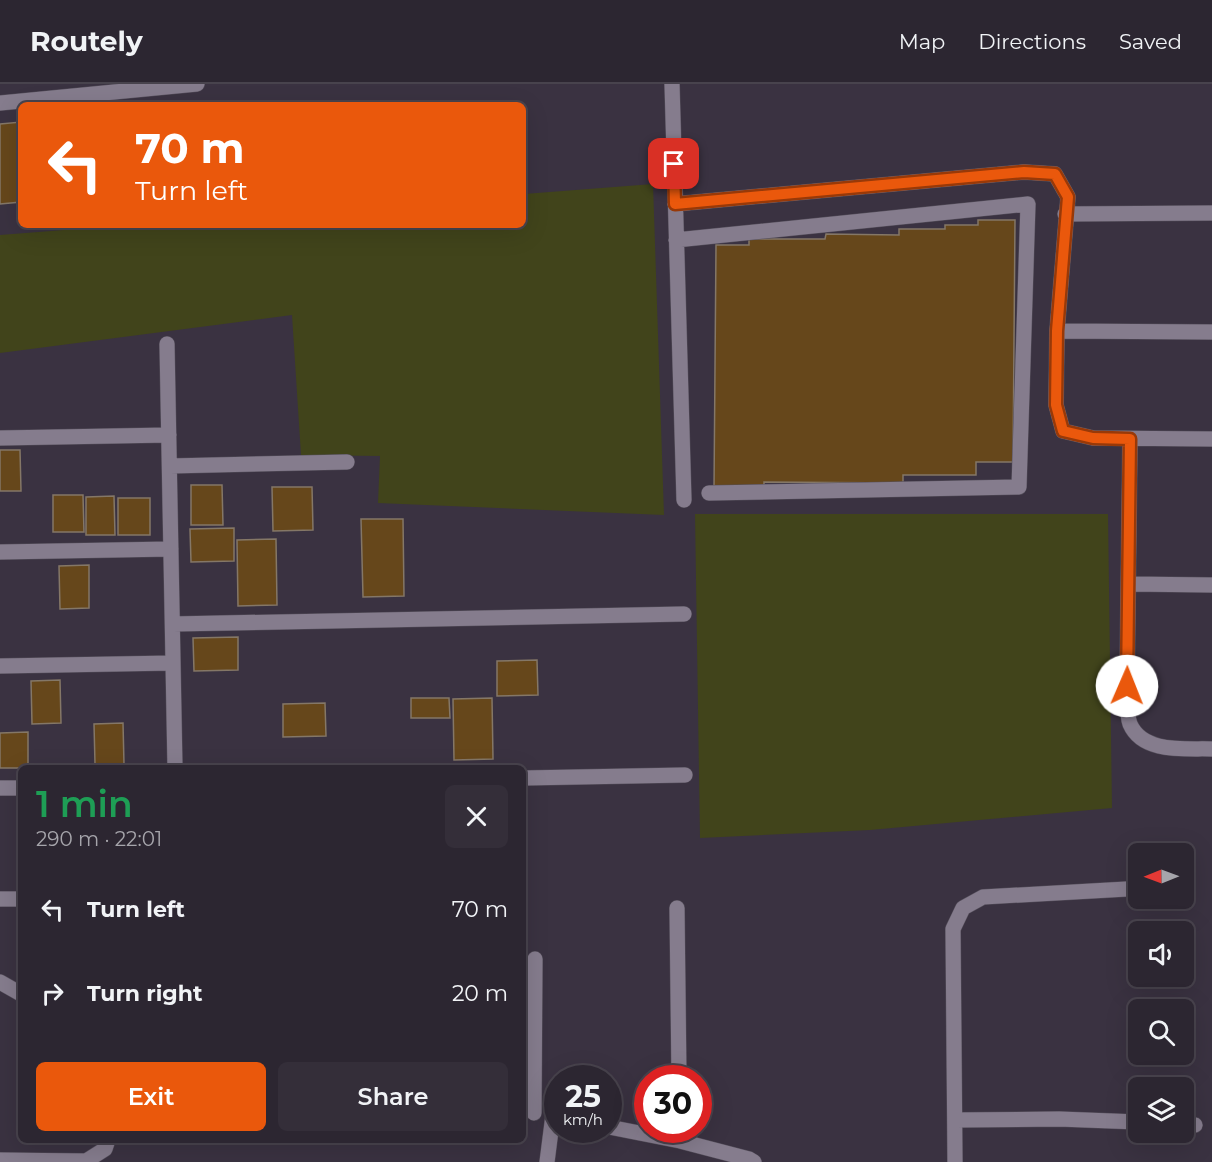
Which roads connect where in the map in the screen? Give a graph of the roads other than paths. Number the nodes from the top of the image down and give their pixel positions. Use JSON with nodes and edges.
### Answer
{"nodes":[{"id":1,"x":197,"y":84,"type":"edge"},
{"id":2,"x":672,"y":84,"type":"edge"},
{"id":3,"x":0,"y":103,"type":"edge"},
{"id":4,"x":675,"y":204,"type":"junction"},
{"id":5,"x":1212,"y":213,"type":"edge"},
{"id":6,"x":1065,"y":214,"type":"junction"},
{"id":7,"x":676,"y":240,"type":"junction"},
{"id":8,"x":1057,"y":331,"type":"junction"},
{"id":9,"x":1212,"y":332,"type":"edge"},
{"id":10,"x":167,"y":344,"type":"dead end"},
{"id":11,"x":169,"y":435,"type":"junction"},
{"id":12,"x":0,"y":438,"type":"edge"},
{"id":13,"x":1130,"y":439,"type":"junction"},
{"id":14,"x":1212,"y":440,"type":"edge"},
{"id":15,"x":347,"y":462,"type":"dead end"},
{"id":16,"x":170,"y":466,"type":"junction"},
{"id":17,"x":709,"y":493,"type":"dead end"},
{"id":18,"x":684,"y":500,"type":"dead end"},
{"id":19,"x":171,"y":549,"type":"junction"},
{"id":20,"x":0,"y":552,"type":"edge"},
{"id":21,"x":1129,"y":584,"type":"junction"},
{"id":22,"x":1212,"y":585,"type":"edge"},
{"id":23,"x":684,"y":614,"type":"dead end"},
{"id":24,"x":172,"y":624,"type":"junction"},
{"id":25,"x":173,"y":663,"type":"junction"},
{"id":26,"x":0,"y":666,"type":"edge"},
{"id":27,"x":1212,"y":749,"type":"edge"},
{"id":28,"x":175,"y":765,"type":"edge"},
{"id":29,"x":685,"y":775,"type":"dead end"},
{"id":30,"x":526,"y":778,"type":"edge"},
{"id":31,"x":0,"y":788,"type":"edge"},
{"id":32,"x":18,"y":788,"type":"edge"},
{"id":33,"x":1127,"y":889,"type":"dead end"},
{"id":34,"x":0,"y":899,"type":"edge"},
{"id":35,"x":18,"y":899,"type":"edge"},
{"id":36,"x":677,"y":908,"type":"dead end"},
{"id":37,"x":535,"y":959,"type":"dead end"},
{"id":38,"x":0,"y":982,"type":"edge"},
{"id":39,"x":18,"y":992,"type":"edge"},
{"id":40,"x":679,"y":1065,"type":"edge"},
{"id":41,"x":529,"y":1112,"type":"edge"},
{"id":42,"x":544,"y":1114,"type":"edge"},
{"id":43,"x":955,"y":1120,"type":"junction"},
{"id":44,"x":1128,"y":1122,"type":"edge"},
{"id":45,"x":107,"y":1143,"type":"edge"},
{"id":46,"x":551,"y":1143,"type":"edge"},
{"id":47,"x":693,"y":1143,"type":"edge"},
{"id":48,"x":714,"y":1156,"type":"edge"},
{"id":49,"x":0,"y":1160,"type":"edge"},
{"id":50,"x":547,"y":1162,"type":"edge"},
{"id":51,"x":754,"y":1162,"type":"edge"},
{"id":52,"x":955,"y":1162,"type":"edge"}],
"edges":[{"from":1,"to":3,"type":"street"},
{"from":2,"to":4,"type":"street"},
{"from":4,"to":6,"type":"street"},
{"from":4,"to":7,"type":"street"},
{"from":5,"to":6,"type":"street"},
{"from":6,"to":8,"type":"street"},
{"from":7,"to":17,"type":"street"},
{"from":7,"to":18,"type":"street"},
{"from":8,"to":9,"type":"street"},
{"from":8,"to":13,"type":"street"},
{"from":10,"to":11,"type":"street"},
{"from":11,"to":12,"type":"street"},
{"from":11,"to":16,"type":"street"},
{"from":13,"to":14,"type":"street"},
{"from":13,"to":21,"type":"street"},
{"from":15,"to":16,"type":"street"},
{"from":16,"to":19,"type":"street"},
{"from":19,"to":20,"type":"street"},
{"from":19,"to":24,"type":"street"},
{"from":21,"to":22,"type":"street"},
{"from":21,"to":27,"type":"street"},
{"from":23,"to":24,"type":"street"},
{"from":24,"to":25,"type":"street"},
{"from":25,"to":26,"type":"street"},
{"from":25,"to":28,"type":"street"},
{"from":29,"to":30,"type":"street"},
{"from":31,"to":32,"type":"street"},
{"from":33,"to":43,"type":"street"},
{"from":34,"to":35,"type":"street"},
{"from":36,"to":40,"type":"street"},
{"from":37,"to":41,"type":"street"},
{"from":38,"to":39,"type":"street"},
{"from":41,"to":42,"type":"street"},
{"from":43,"to":44,"type":"street"},
{"from":43,"to":52,"type":"street"},
{"from":45,"to":49,"type":"street"},
{"from":46,"to":50,"type":"street"},
{"from":47,"to":48,"type":"street"},
{"from":48,"to":51,"type":"street"}]}
